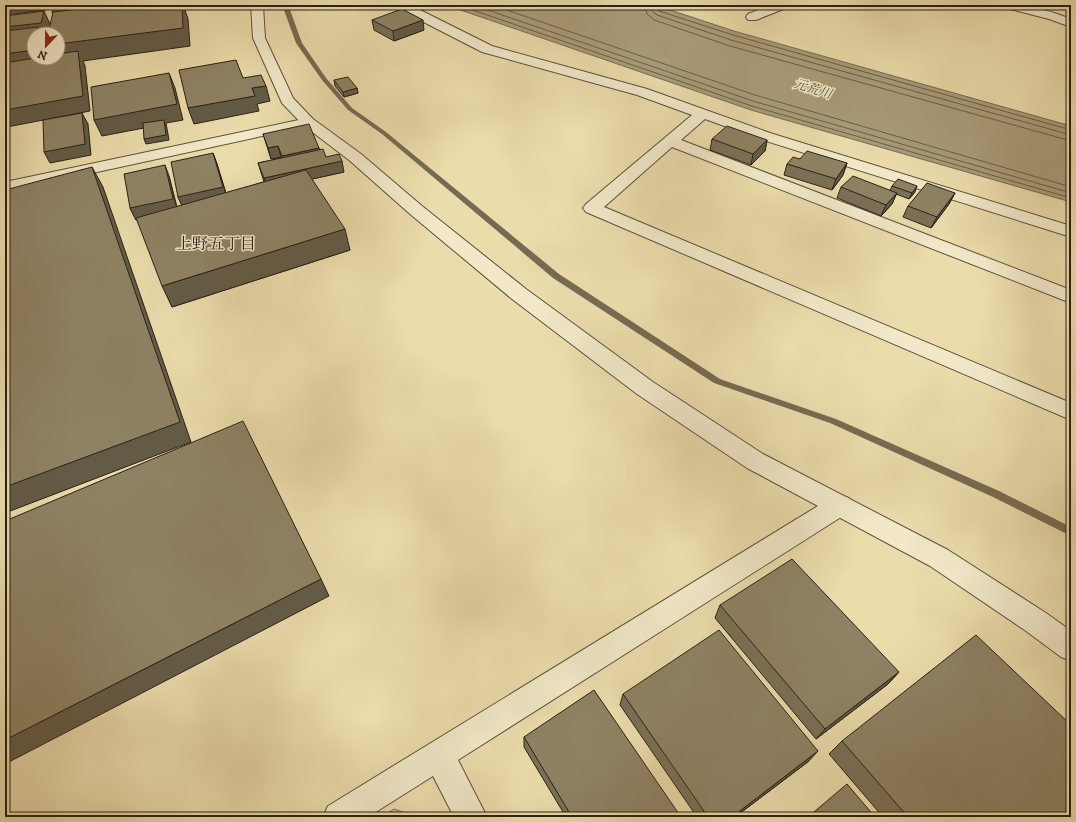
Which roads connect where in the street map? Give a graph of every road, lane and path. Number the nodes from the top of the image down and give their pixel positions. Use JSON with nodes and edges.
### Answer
{"nodes":[{"id":1,"x":257,"y":5,"type":"edge"},
{"id":2,"x":397,"y":5,"type":"edge"},
{"id":3,"x":782,"y":5,"type":"edge"},
{"id":4,"x":1010,"y":5,"type":"edge"},
{"id":5,"x":752,"y":16,"type":"dead end"},
{"id":6,"x":1071,"y":23,"type":"edge"},
{"id":7,"x":702,"y":114,"type":"junction"},
{"id":8,"x":308,"y":122,"type":"junction"},
{"id":9,"x":670,"y":141,"type":"junction"},
{"id":10,"x":5,"y":187,"type":"edge"},
{"id":11,"x":1071,"y":232,"type":"edge"},
{"id":12,"x":1071,"y":297,"type":"edge"},
{"id":13,"x":1071,"y":412,"type":"edge"},
{"id":14,"x":840,"y":505,"type":"junction"},
{"id":15,"x":1071,"y":648,"type":"edge"},
{"id":16,"x":439,"y":755,"type":"junction"},
{"id":17,"x":339,"y":817,"type":"edge"},
{"id":18,"x":471,"y":817,"type":"edge"}],
"edges":[{"from":1,"to":8,"type":"street"},
{"from":2,"to":7,"type":"street"},
{"from":3,"to":5,"type":"street"},
{"from":4,"to":6,"type":"street"},
{"from":7,"to":9,"type":"street"},
{"from":7,"to":11,"type":"street"},
{"from":8,"to":10,"type":"street"},
{"from":8,"to":14,"type":"street"},
{"from":9,"to":12,"type":"street"},
{"from":9,"to":13,"type":"street"},
{"from":14,"to":15,"type":"street"},
{"from":14,"to":16,"type":"street"},
{"from":16,"to":17,"type":"street"},
{"from":16,"to":18,"type":"street"}]}
